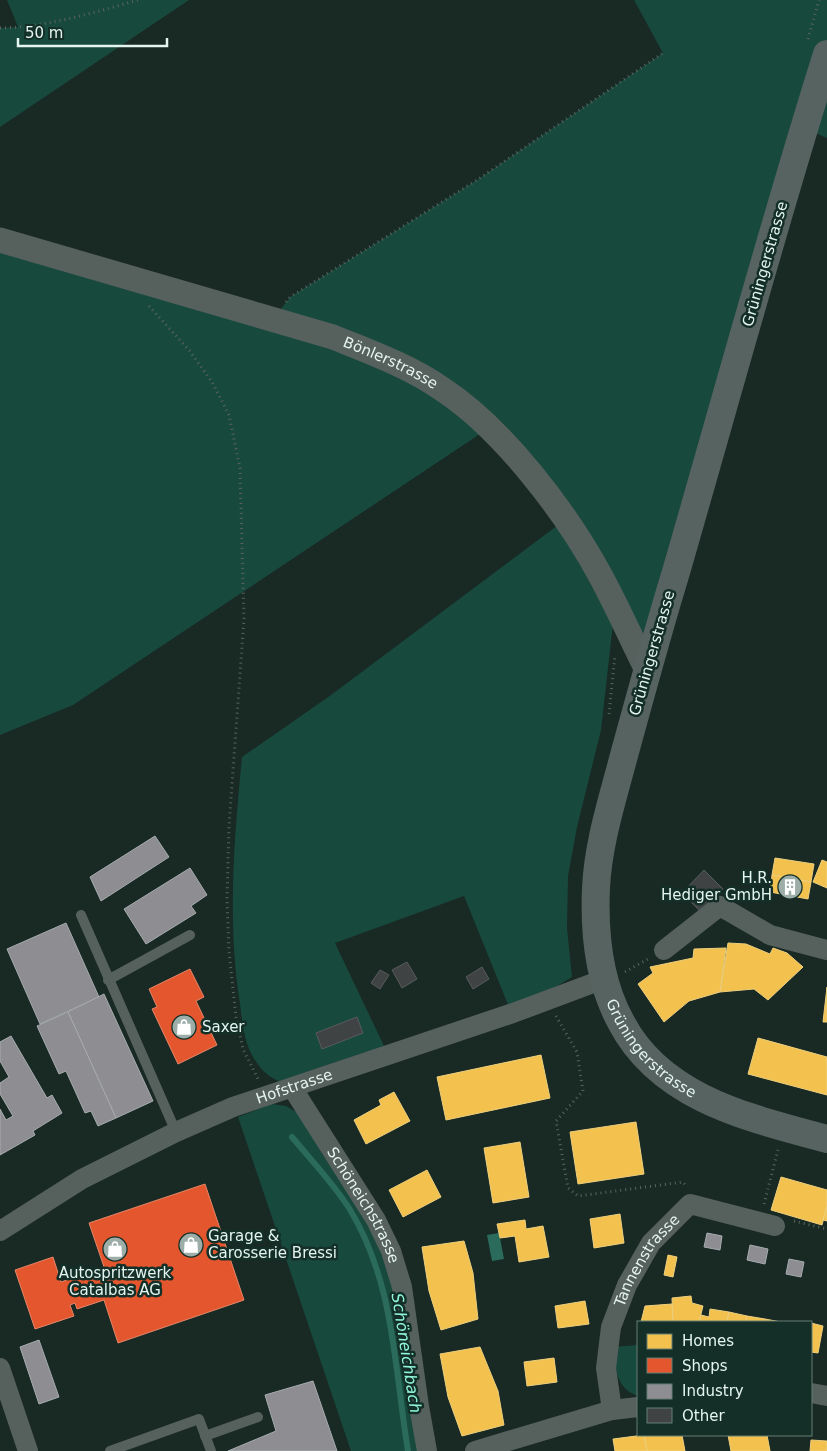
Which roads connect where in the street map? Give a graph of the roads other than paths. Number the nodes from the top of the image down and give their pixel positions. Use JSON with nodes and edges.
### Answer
{"nodes":[{"id":1,"x":827,"y":54,"type":"edge"},
{"id":2,"x":0,"y":240,"type":"edge"},
{"id":3,"x":647,"y":670,"type":"junction"},
{"id":4,"x":81,"y":914,"type":"dead end"},
{"id":5,"x":190,"y":935,"type":"dead end"},
{"id":6,"x":664,"y":950,"type":"road end"},
{"id":7,"x":827,"y":950,"type":"edge"},
{"id":8,"x":604,"y":979,"type":"junction"},
{"id":9,"x":108,"y":980,"type":"junction"},
{"id":10,"x":293,"y":1089,"type":"junction"},
{"id":11,"x":176,"y":1132,"type":"junction"},
{"id":12,"x":827,"y":1139,"type":"edge"},
{"id":13,"x":767,"y":1224,"type":"road end"},
{"id":14,"x":0,"y":1231,"type":"edge"},
{"id":15,"x":0,"y":1368,"type":"edge"},
{"id":16,"x":812,"y":1393,"type":"edge"},
{"id":17,"x":827,"y":1396,"type":"edge"},
{"id":18,"x":637,"y":1407,"type":"edge"},
{"id":19,"x":612,"y":1410,"type":"junction"},
{"id":20,"x":258,"y":1417,"type":"dead end"},
{"id":21,"x":205,"y":1436,"type":"junction"},
{"id":22,"x":28,"y":1451,"type":"edge"},
{"id":23,"x":110,"y":1451,"type":"edge"},
{"id":24,"x":211,"y":1451,"type":"edge"},
{"id":25,"x":428,"y":1451,"type":"edge"},
{"id":26,"x":475,"y":1451,"type":"edge"}],
"edges":[{"from":1,"to":3,"type":"main road","name":"Grüningerstrasse"},
{"from":2,"to":3,"type":"street","name":"Bönlerstrasse"},
{"from":3,"to":8,"type":"main road","name":"Grüningerstrasse"},
{"from":4,"to":9,"type":"lane"},
{"from":5,"to":9,"type":"lane"},
{"from":6,"to":7,"type":"street"},
{"from":8,"to":10,"type":"street","name":"Hofstrasse"},
{"from":8,"to":12,"type":"main road","name":"Grüningerstrasse"},
{"from":9,"to":11,"type":"lane"},
{"from":10,"to":11,"type":"street","name":"Hofstrasse"},
{"from":10,"to":25,"type":"street","name":"Schöneichstrasse"},
{"from":11,"to":14,"type":"street","name":"Hofstrasse"},
{"from":13,"to":19,"type":"street","name":"Tannenstrasse"},
{"from":15,"to":22,"type":"street"},
{"from":16,"to":17,"type":"street"},
{"from":18,"to":19,"type":"street"},
{"from":19,"to":26,"type":"street"},
{"from":20,"to":21,"type":"lane"},
{"from":21,"to":23,"type":"lane"},
{"from":21,"to":24,"type":"lane"}]}
